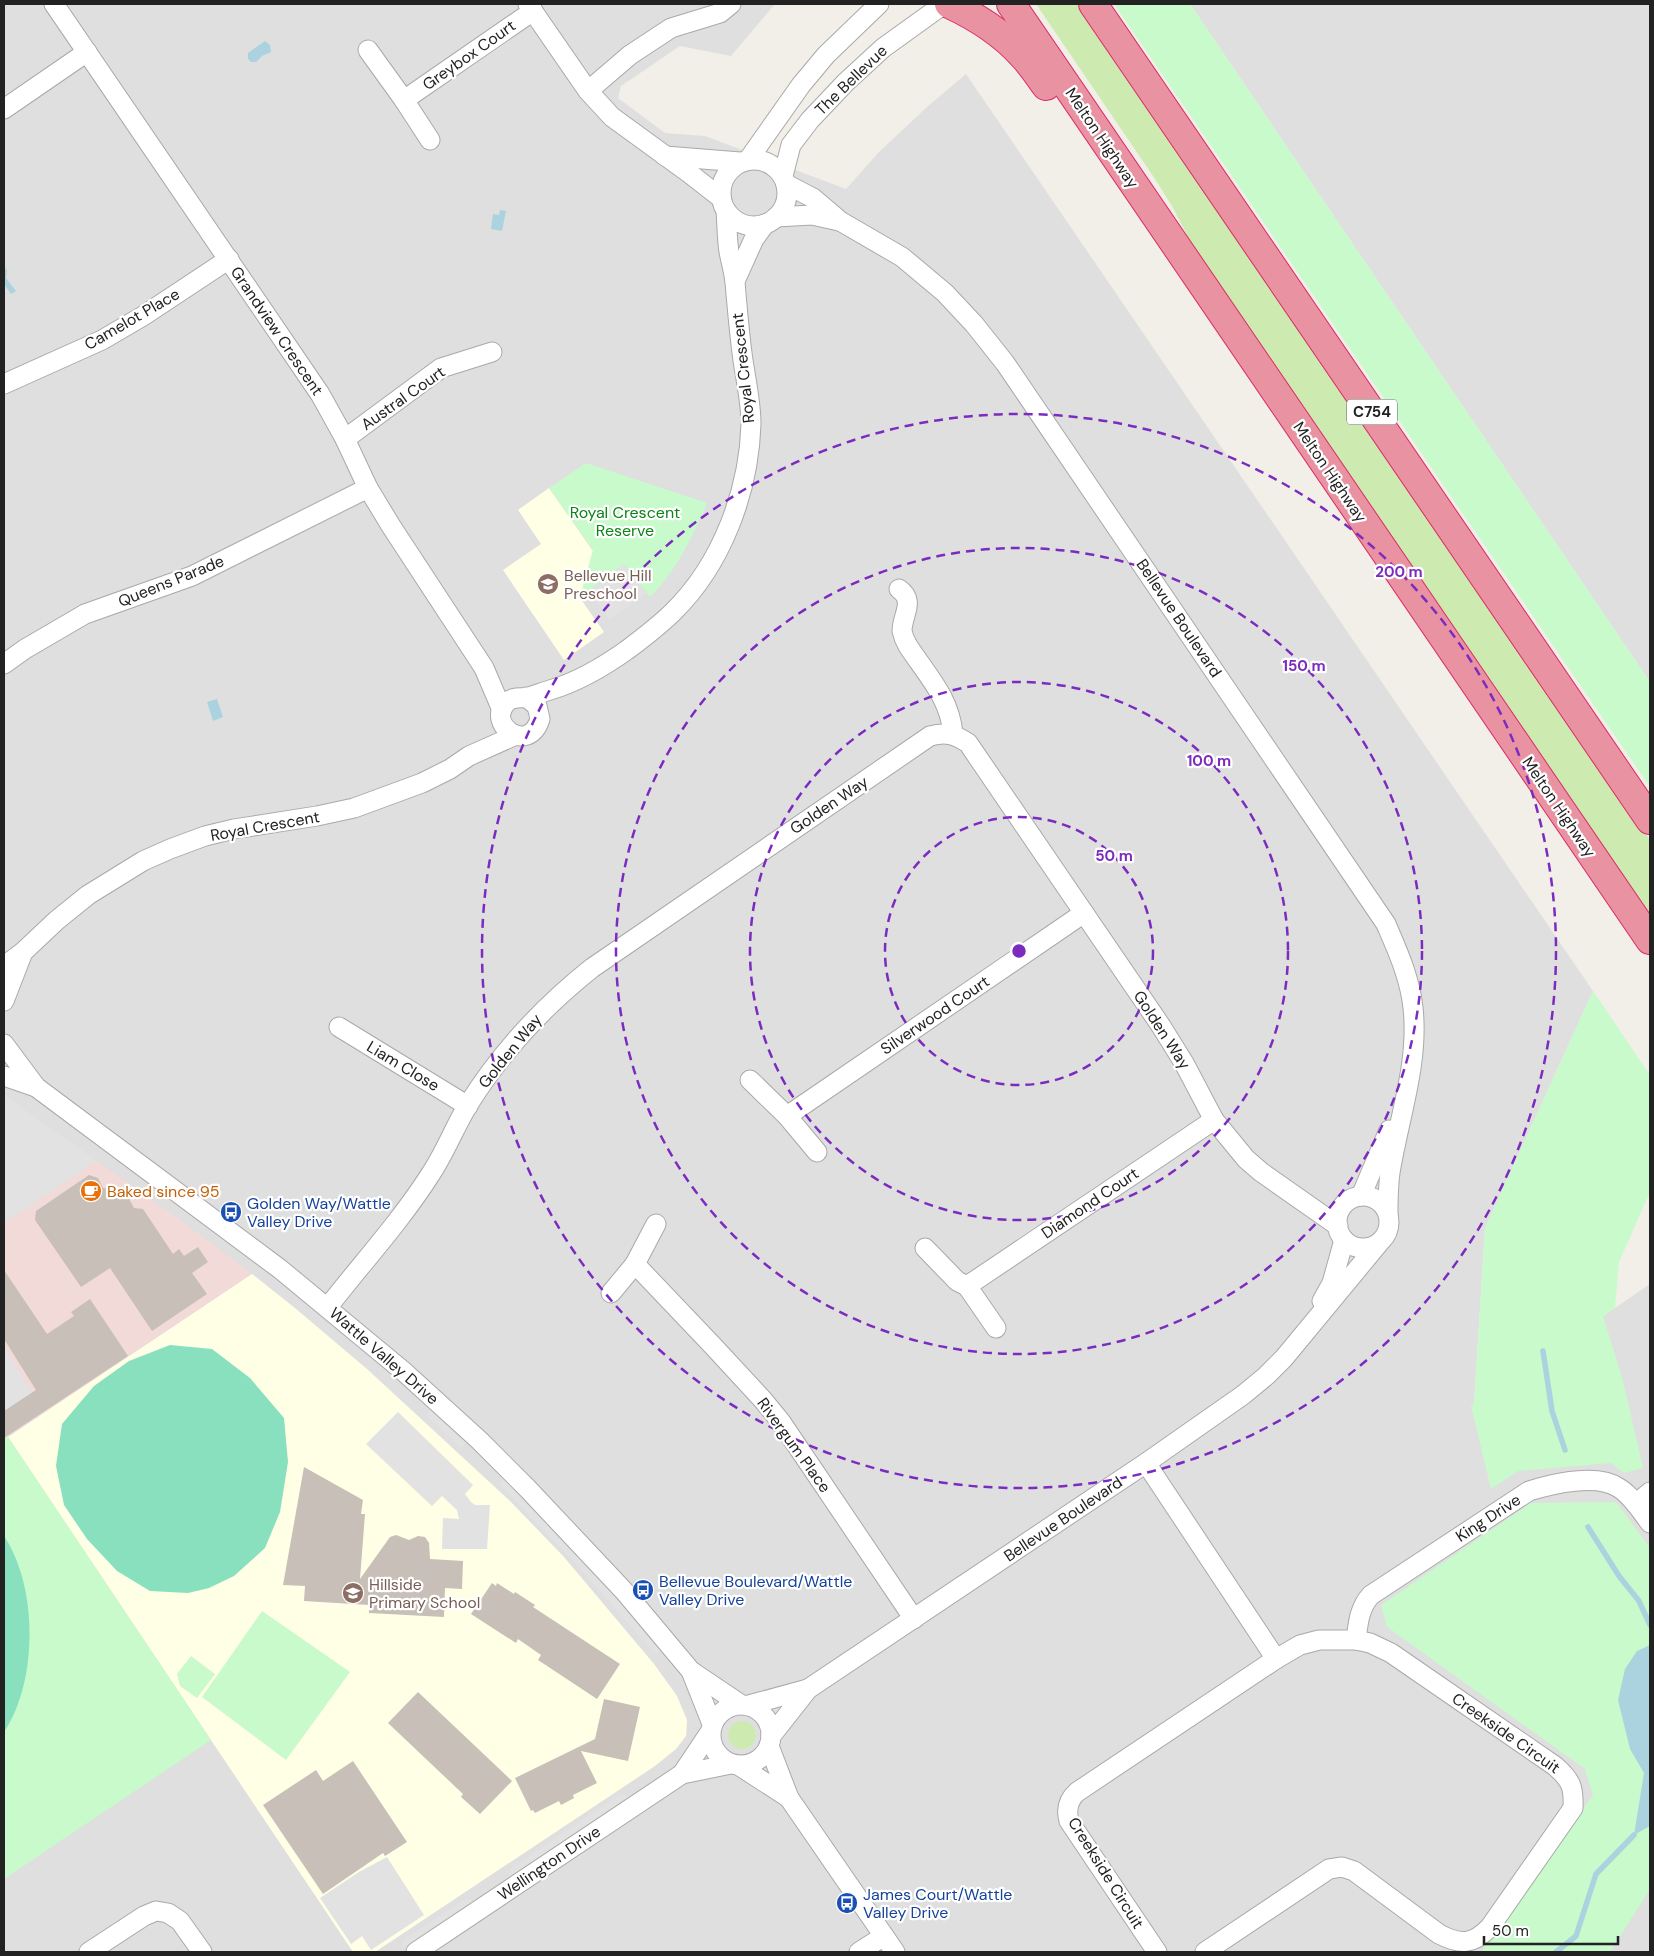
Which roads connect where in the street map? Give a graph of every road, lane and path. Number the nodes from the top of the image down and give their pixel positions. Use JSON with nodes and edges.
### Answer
{"nodes":[{"id":1,"x":54,"y":4,"type":"edge"},
{"id":2,"x":879,"y":4,"type":"edge"},
{"id":3,"x":944,"y":4,"type":"edge"},
{"id":4,"x":949,"y":4,"type":"edge"},
{"id":5,"x":1011,"y":4,"type":"edge"},
{"id":6,"x":1093,"y":4,"type":"edge"},
{"id":7,"x":531,"y":7,"type":"edge"},
{"id":8,"x":726,"y":7,"type":"edge"},
{"id":9,"x":368,"y":50,"type":"dead end"},
{"id":10,"x":88,"y":52,"type":"junction"},
{"id":11,"x":588,"y":91,"type":"junction"},
{"id":12,"x":404,"y":100,"type":"junction"},
{"id":13,"x":4,"y":109,"type":"edge"},
{"id":14,"x":430,"y":140,"type":"dead end"},
{"id":15,"x":665,"y":156,"type":"junction"},
{"id":16,"x":744,"y":161,"type":"junction"},
{"id":17,"x":785,"y":180,"type":"junction"},
{"id":18,"x":723,"y":205,"type":"junction"},
{"id":19,"x":771,"y":221,"type":"junction"},
{"id":20,"x":840,"y":221,"type":"junction"},
{"id":21,"x":1183,"y":256,"type":"junction"},
{"id":22,"x":229,"y":259,"type":"junction"},
{"id":23,"x":735,"y":282,"type":"junction"},
{"id":24,"x":492,"y":352,"type":"dead end"},
{"id":25,"x":4,"y":384,"type":"edge"},
{"id":26,"x":345,"y":439,"type":"junction"},
{"id":27,"x":368,"y":488,"type":"junction"},
{"id":28,"x":899,"y":590,"type":"dead end"},
{"id":29,"x":4,"y":664,"type":"edge"},
{"id":30,"x":484,"y":668,"type":"junction"},
{"id":31,"x":573,"y":683,"type":"junction"},
{"id":32,"x":523,"y":697,"type":"junction"},
{"id":33,"x":501,"y":712,"type":"junction"},
{"id":34,"x":540,"y":719,"type":"junction"},
{"id":35,"x":953,"y":734,"type":"junction"},
{"id":36,"x":516,"y":735,"type":"junction"},
{"id":37,"x":470,"y":756,"type":"junction"},
{"id":38,"x":1650,"y":820,"type":"edge"},
{"id":39,"x":1084,"y":913,"type":"junction"},
{"id":40,"x":1649,"y":938,"type":"edge"},
{"id":41,"x":23,"y":952,"type":"junction"},
{"id":42,"x":4,"y":966,"type":"edge"},
{"id":43,"x":4,"y":1001,"type":"edge"},
{"id":44,"x":339,"y":1027,"type":"dead end"},
{"id":45,"x":4,"y":1044,"type":"edge"},
{"id":46,"x":4,"y":1076,"type":"edge"},
{"id":47,"x":1410,"y":1078,"type":"junction"},
{"id":48,"x":750,"y":1080,"type":"dead end"},
{"id":49,"x":36,"y":1088,"type":"junction"},
{"id":50,"x":468,"y":1106,"type":"junction"},
{"id":51,"x":787,"y":1116,"type":"junction"},
{"id":52,"x":1214,"y":1120,"type":"junction"},
{"id":53,"x":817,"y":1152,"type":"dead end"},
{"id":54,"x":1291,"y":1192,"type":"junction"},
{"id":55,"x":1353,"y":1200,"type":"junction"},
{"id":56,"x":1388,"y":1213,"type":"junction"},
{"id":57,"x":656,"y":1224,"type":"dead end"},
{"id":58,"x":1341,"y":1233,"type":"junction"},
{"id":59,"x":1379,"y":1243,"type":"junction"},
{"id":60,"x":925,"y":1248,"type":"dead end"},
{"id":61,"x":635,"y":1264,"type":"junction"},
{"id":62,"x":967,"y":1286,"type":"junction"},
{"id":63,"x":610,"y":1293,"type":"dead end"},
{"id":64,"x":328,"y":1307,"type":"junction"},
{"id":65,"x":996,"y":1328,"type":"dead end"},
{"id":66,"x":1306,"y":1333,"type":"junction"},
{"id":67,"x":1146,"y":1463,"type":"junction"},
{"id":68,"x":1643,"y":1498,"type":"edge"},
{"id":69,"x":1650,"y":1522,"type":"edge"},
{"id":70,"x":914,"y":1619,"type":"junction"},
{"id":71,"x":1356,"y":1640,"type":"junction"},
{"id":72,"x":1276,"y":1659,"type":"junction"},
{"id":73,"x":691,"y":1671,"type":"junction"},
{"id":74,"x":808,"y":1689,"type":"junction"},
{"id":75,"x":744,"y":1705,"type":"junction"},
{"id":76,"x":711,"y":1728,"type":"junction"},
{"id":77,"x":770,"y":1741,"type":"junction"},
{"id":78,"x":735,"y":1764,"type":"junction"},
{"id":79,"x":682,"y":1774,"type":"junction"},
{"id":80,"x":789,"y":1798,"type":"junction"},
{"id":81,"x":884,"y":1936,"type":"junction"},
{"id":82,"x":89,"y":1952,"type":"edge"},
{"id":83,"x":202,"y":1952,"type":"edge"},
{"id":84,"x":416,"y":1952,"type":"edge"},
{"id":85,"x":859,"y":1952,"type":"edge"},
{"id":86,"x":895,"y":1952,"type":"edge"},
{"id":87,"x":1157,"y":1952,"type":"edge"},
{"id":88,"x":1206,"y":1952,"type":"edge"}],
"edges":[{"from":1,"to":10,"type":"street","name":"Grandview Crescent"},
{"from":2,"to":16,"type":"street","name":"The Bellevue"},
{"from":3,"to":17,"type":"street","name":"The Bellevue"},
{"from":4,"to":21,"type":"highway"},
{"from":5,"to":21,"type":"highway","name":"Melton Highway"},
{"from":6,"to":38,"type":"highway","number":"C754"},
{"from":7,"to":11,"type":"street"},
{"from":7,"to":12,"type":"street","name":"Greybox Court"},
{"from":8,"to":11,"type":"street"},
{"from":9,"to":12,"type":"street"},
{"from":10,"to":13,"type":"street"},
{"from":10,"to":22,"type":"street","name":"Grandview Crescent"},
{"from":11,"to":15,"type":"street"},
{"from":12,"to":14,"type":"street"},
{"from":15,"to":16,"type":"street"},
{"from":15,"to":18,"type":"street"},
{"from":16,"to":17,"type":"street"},
{"from":16,"to":18,"type":"street"},
{"from":17,"to":19,"type":"street"},
{"from":17,"to":20,"type":"street","name":"Bellevue Boulevard"},
{"from":18,"to":19,"type":"street"},
{"from":18,"to":23,"type":"street","name":"Royal Crescent"},
{"from":19,"to":20,"type":"street","name":"Bellevue Boulevard"},
{"from":19,"to":23,"type":"street","name":"Royal Crescent"},
{"from":20,"to":47,"type":"street","name":"Bellevue Boulevard"},
{"from":21,"to":40,"type":"highway","name":"Melton Highway"},
{"from":22,"to":25,"type":"street","name":"Camelot Place"},
{"from":22,"to":26,"type":"street","name":"Grandview Crescent"},
{"from":23,"to":31,"type":"street","name":"Royal Crescent"},
{"from":24,"to":26,"type":"street","name":"Austral Court"},
{"from":26,"to":27,"type":"street","name":"Grandview Crescent"},
{"from":27,"to":29,"type":"street","name":"Queens Parade"},
{"from":27,"to":30,"type":"street","name":"Grandview Crescent"},
{"from":28,"to":35,"type":"street"},
{"from":30,"to":32,"type":"street","name":"Grandview Crescent"},
{"from":30,"to":33,"type":"street","name":"Grandview Crescent"},
{"from":31,"to":32,"type":"street","name":"Royal Crescent"},
{"from":31,"to":34,"type":"street","name":"Royal Crescent"},
{"from":32,"to":33,"type":"street"},
{"from":32,"to":34,"type":"street"},
{"from":33,"to":36,"type":"street"},
{"from":33,"to":37,"type":"street","name":"Royal Crescent"},
{"from":34,"to":36,"type":"street"},
{"from":35,"to":39,"type":"street","name":"Golden Way"},
{"from":35,"to":50,"type":"street","name":"Golden Way"},
{"from":36,"to":37,"type":"street","name":"Royal Crescent"},
{"from":37,"to":41,"type":"street","name":"Royal Crescent"},
{"from":39,"to":51,"type":"street","name":"Silverwood Court"},
{"from":39,"to":52,"type":"street","name":"Golden Way"},
{"from":41,"to":42,"type":"street","name":"Royal Crescent"},
{"from":41,"to":43,"type":"street","name":"Royal Crescent"},
{"from":44,"to":50,"type":"street","name":"Liam Close"},
{"from":45,"to":49,"type":"street","name":"Wattle Valley Drive"},
{"from":46,"to":49,"type":"street","name":"Wattle Valley Drive"},
{"from":47,"to":55,"type":"street","name":"Bellevue Boulevard"},
{"from":47,"to":56,"type":"street","name":"Bellevue Boulevard"},
{"from":48,"to":51,"type":"street"},
{"from":49,"to":64,"type":"street","name":"Wattle Valley Drive"},
{"from":50,"to":64,"type":"street","name":"Golden Way"},
{"from":51,"to":53,"type":"street"},
{"from":52,"to":54,"type":"street","name":"Golden Way"},
{"from":52,"to":62,"type":"street","name":"Diamond Court"},
{"from":54,"to":55,"type":"street","name":"Golden Way"},
{"from":54,"to":58,"type":"street","name":"Golden Way"},
{"from":55,"to":56,"type":"street"},
{"from":55,"to":58,"type":"street"},
{"from":56,"to":59,"type":"street"},
{"from":57,"to":61,"type":"street"},
{"from":58,"to":59,"type":"street"},
{"from":58,"to":66,"type":"street","name":"Bellevue Boulevard"},
{"from":59,"to":66,"type":"street","name":"Bellevue Boulevard"},
{"from":60,"to":62,"type":"street"},
{"from":61,"to":63,"type":"street"},
{"from":61,"to":70,"type":"street","name":"Rivergum Place"},
{"from":62,"to":65,"type":"street"},
{"from":64,"to":73,"type":"street","name":"Wattle Valley Drive"},
{"from":66,"to":67,"type":"street","name":"Bellevue Boulevard"},
{"from":67,"to":70,"type":"street","name":"Bellevue Boulevard"},
{"from":67,"to":72,"type":"street"},
{"from":68,"to":69,"type":"street","name":"King Drive"},
{"from":68,"to":71,"type":"street","name":"King Drive"},
{"from":70,"to":74,"type":"street","name":"Bellevue Boulevard"},
{"from":71,"to":72,"type":"street","name":"Creekside Circuit"},
{"from":71,"to":88,"type":"street","name":"Creekside Circuit"},
{"from":72,"to":87,"type":"street","name":"Creekside Circuit"},
{"from":73,"to":75,"type":"street","name":"Wattle Valley Drive"},
{"from":73,"to":76,"type":"street","name":"Wattle Valley Drive"},
{"from":74,"to":75,"type":"street","name":"Bellevue Boulevard"},
{"from":74,"to":77,"type":"street","name":"Bellevue Boulevard"},
{"from":75,"to":76,"type":"street"},
{"from":75,"to":77,"type":"street"},
{"from":76,"to":78,"type":"street"},
{"from":76,"to":79,"type":"street","name":"Wellington Drive"},
{"from":77,"to":78,"type":"street"},
{"from":77,"to":80,"type":"street"},
{"from":78,"to":79,"type":"street","name":"Wellington Drive"},
{"from":78,"to":80,"type":"street"},
{"from":79,"to":84,"type":"street","name":"Wellington Drive"},
{"from":80,"to":81,"type":"street"},
{"from":81,"to":85,"type":"street"},
{"from":81,"to":86,"type":"street"},
{"from":82,"to":83,"type":"street"}]}
